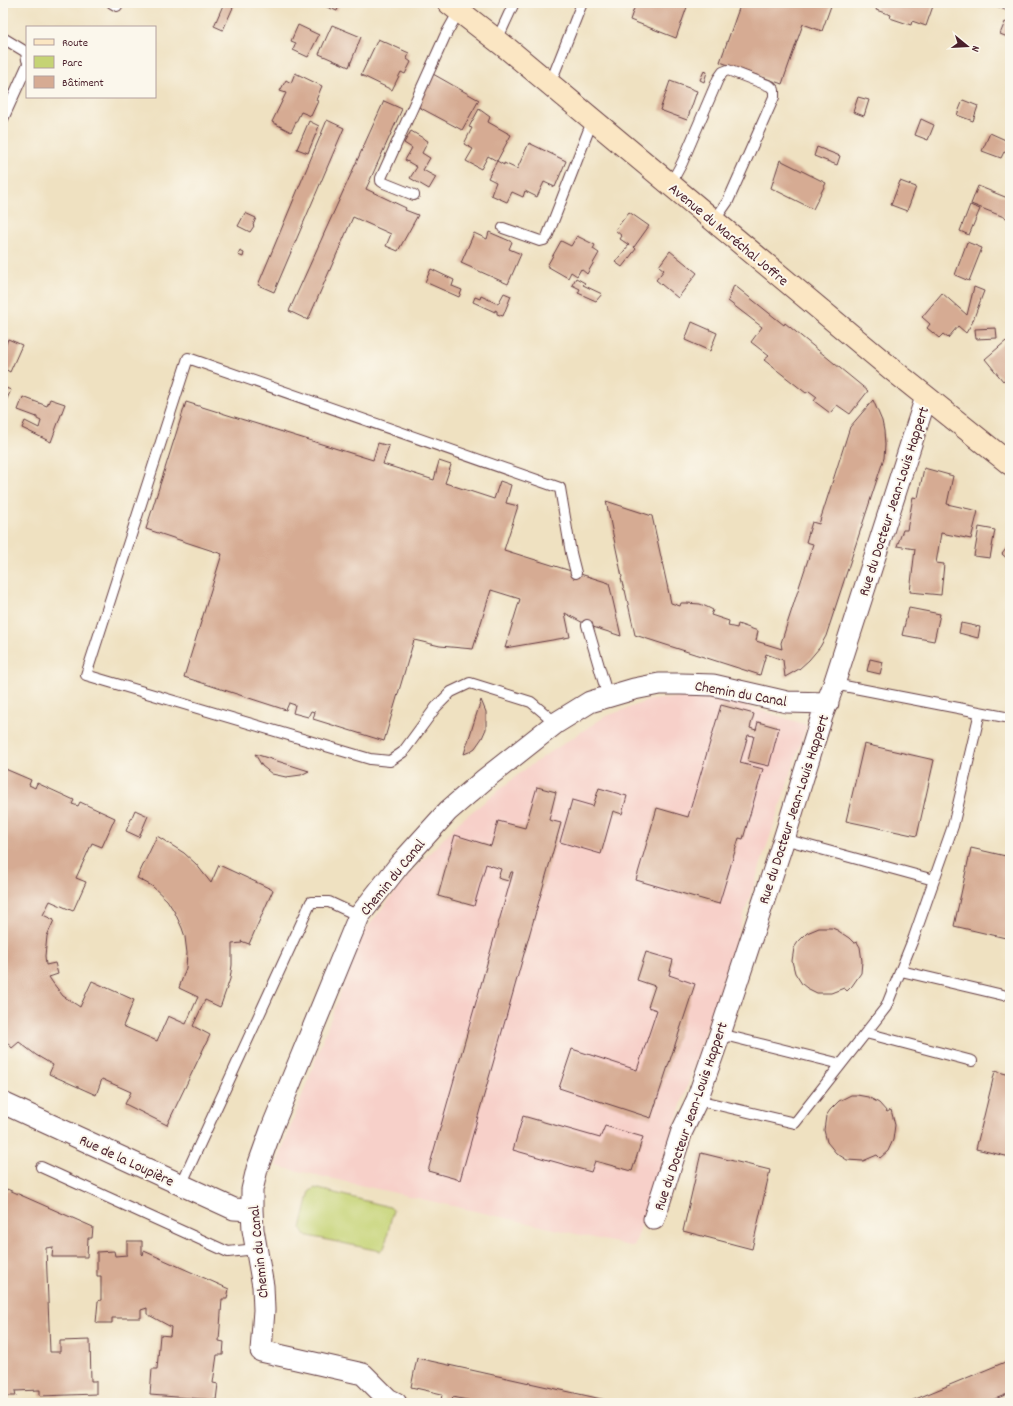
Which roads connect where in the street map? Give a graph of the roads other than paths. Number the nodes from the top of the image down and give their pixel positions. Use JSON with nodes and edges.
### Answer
{"nodes":[{"id":1,"x":514,"y":3,"type":"edge"},
{"id":2,"x":582,"y":3,"type":"edge"},
{"id":3,"x":1002,"y":3,"type":"edge"},
{"id":4,"x":1010,"y":6,"type":"edge"},
{"id":5,"x":454,"y":7,"type":"edge"},
{"id":6,"x":3,"y":38,"type":"edge"},
{"id":7,"x":497,"y":40,"type":"junction"},
{"id":8,"x":26,"y":52,"type":"edge"},
{"id":9,"x":26,"y":68,"type":"edge"},
{"id":10,"x":550,"y":84,"type":"junction"},
{"id":11,"x":3,"y":119,"type":"edge"},
{"id":12,"x":592,"y":120,"type":"junction"},
{"id":13,"x":670,"y":185,"type":"junction"},
{"id":14,"x":414,"y":195,"type":"dead end"},
{"id":15,"x":714,"y":221,"type":"junction"},
{"id":16,"x":503,"y":228,"type":"dead end"},
{"id":17,"x":926,"y":397,"type":"junction"},
{"id":18,"x":1010,"y":464,"type":"edge"},
{"id":19,"x":576,"y":573,"type":"dead end"},
{"id":20,"x":588,"y":625,"type":"dead end"},
{"id":21,"x":831,"y":693,"type":"junction"},
{"id":22,"x":608,"y":697,"type":"junction"},
{"id":23,"x":980,"y":712,"type":"junction"},
{"id":24,"x":1010,"y":718,"type":"edge"},
{"id":25,"x":556,"y":723,"type":"junction"},
{"id":26,"x":784,"y":839,"type":"junction"},
{"id":27,"x":934,"y":880,"type":"junction"},
{"id":28,"x":359,"y":916,"type":"junction"},
{"id":29,"x":901,"y":971,"type":"junction"},
{"id":30,"x":1004,"y":995,"type":"dead end"},
{"id":31,"x":866,"y":1033,"type":"junction"},
{"id":32,"x":720,"y":1034,"type":"junction"},
{"id":33,"x":972,"y":1061,"type":"dead end"},
{"id":34,"x":841,"y":1064,"type":"junction"},
{"id":35,"x":697,"y":1100,"type":"junction"},
{"id":36,"x":3,"y":1104,"type":"edge"},
{"id":37,"x":41,"y":1167,"type":"dead end"},
{"id":38,"x":181,"y":1185,"type":"junction"},
{"id":39,"x":252,"y":1210,"type":"junction"},
{"id":40,"x":654,"y":1218,"type":"dead end"},
{"id":41,"x":256,"y":1249,"type":"junction"},
{"id":42,"x":396,"y":1403,"type":"edge"}],
"edges":[{"from":1,"to":7,"type":"lane"},
{"from":2,"to":10,"type":"lane"},
{"from":3,"to":4,"type":"lane"},
{"from":5,"to":7,"type":"main road","name":"Avenue du Maréchal Joffre"},
{"from":5,"to":14,"type":"lane"},
{"from":6,"to":8,"type":"lane"},
{"from":7,"to":10,"type":"main road","name":"Avenue du Maréchal Joffre"},
{"from":9,"to":11,"type":"lane"},
{"from":10,"to":12,"type":"main road","name":"Avenue du Maréchal Joffre"},
{"from":12,"to":13,"type":"main road","name":"Avenue du Maréchal Joffre"},
{"from":12,"to":16,"type":"lane"},
{"from":13,"to":15,"type":"main road","name":"Avenue du Maréchal Joffre"},
{"from":13,"to":15,"type":"lane"},
{"from":15,"to":17,"type":"main road","name":"Avenue du Maréchal Joffre"},
{"from":17,"to":18,"type":"main road","name":"Avenue du Maréchal Joffre"},
{"from":17,"to":21,"type":"street","name":"Rue du Docteur Jean-Louis Happert"},
{"from":19,"to":25,"type":"lane"},
{"from":20,"to":22,"type":"lane"},
{"from":21,"to":22,"type":"street","name":"Chemin du Canal"},
{"from":21,"to":23,"type":"lane"},
{"from":21,"to":26,"type":"street","name":"Rue du Docteur Jean-Louis Happert"},
{"from":22,"to":25,"type":"street","name":"Chemin du Canal"},
{"from":23,"to":24,"type":"lane"},
{"from":23,"to":27,"type":"lane"},
{"from":25,"to":28,"type":"street","name":"Chemin du Canal"},
{"from":26,"to":27,"type":"lane"},
{"from":26,"to":32,"type":"street","name":"Rue du Docteur Jean-Louis Happert"},
{"from":27,"to":29,"type":"lane"},
{"from":28,"to":38,"type":"lane"},
{"from":28,"to":39,"type":"street","name":"Chemin du Canal"},
{"from":29,"to":30,"type":"lane"},
{"from":29,"to":31,"type":"lane"},
{"from":31,"to":33,"type":"lane"},
{"from":31,"to":34,"type":"lane"},
{"from":32,"to":34,"type":"lane"},
{"from":32,"to":35,"type":"street","name":"Rue du Docteur Jean-Louis Happert"},
{"from":34,"to":35,"type":"lane"},
{"from":35,"to":40,"type":"street","name":"Rue du Docteur Jean-Louis Happert"},
{"from":36,"to":38,"type":"street","name":"Rue de la Loupière"},
{"from":37,"to":41,"type":"lane"},
{"from":38,"to":39,"type":"street","name":"Rue de la Loupière"},
{"from":39,"to":41,"type":"street","name":"Chemin du Canal"},
{"from":41,"to":42,"type":"street","name":"Chemin du Canal"}]}
